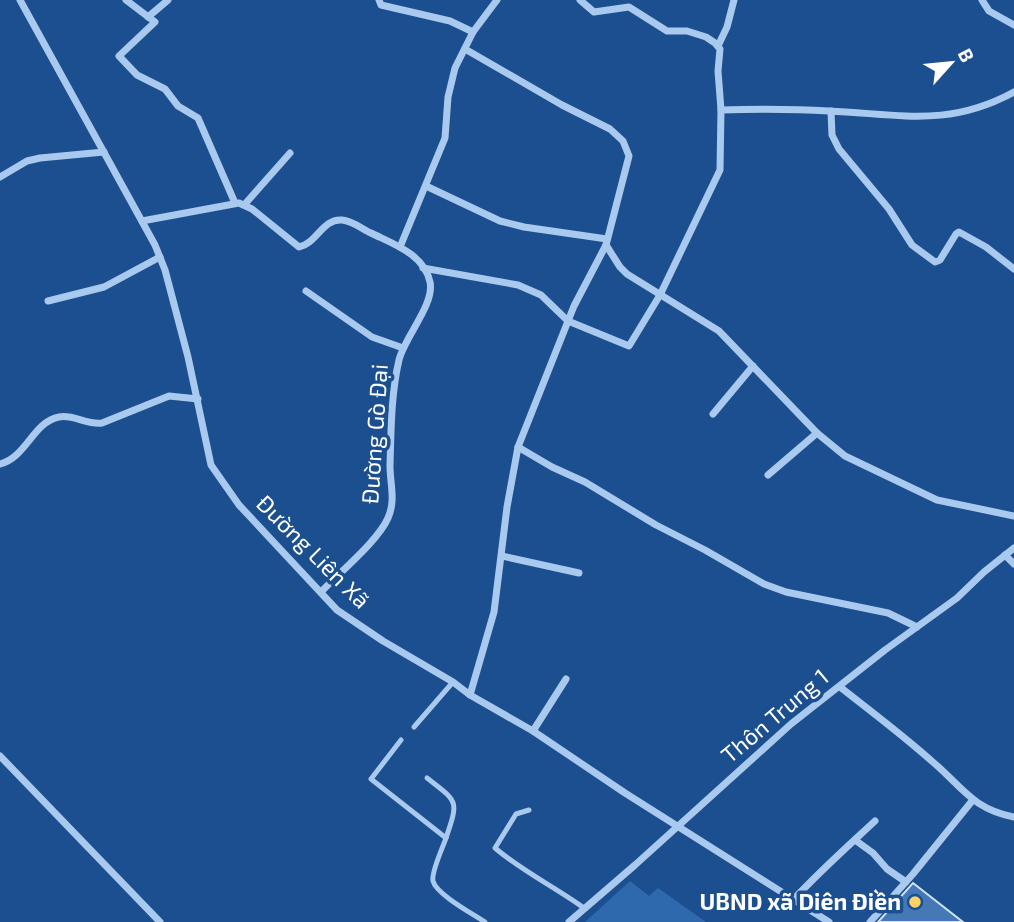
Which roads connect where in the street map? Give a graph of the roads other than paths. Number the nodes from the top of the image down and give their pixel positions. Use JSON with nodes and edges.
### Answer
{"nodes":[{"id":1,"x":20,"y":0,"type":"edge"},
{"id":2,"x":126,"y":0,"type":"edge"},
{"id":3,"x":168,"y":0,"type":"edge"},
{"id":4,"x":379,"y":0,"type":"edge"},
{"id":5,"x":497,"y":0,"type":"edge"},
{"id":6,"x":580,"y":0,"type":"edge"},
{"id":7,"x":734,"y":0,"type":"edge"},
{"id":8,"x":982,"y":0,"type":"edge"},
{"id":9,"x":148,"y":17,"type":"junction"},
{"id":10,"x":1014,"y":25,"type":"edge"},
{"id":11,"x":473,"y":32,"type":"junction"},
{"id":12,"x":718,"y":46,"type":"junction"},
{"id":13,"x":465,"y":49,"type":"junction"},
{"id":14,"x":1014,"y":92,"type":"edge"},
{"id":15,"x":721,"y":110,"type":"junction"},
{"id":16,"x":831,"y":111,"type":"junction"},
{"id":17,"x":104,"y":152,"type":"junction"},
{"id":18,"x":290,"y":153,"type":"dead end"},
{"id":19,"x":0,"y":177,"type":"edge"},
{"id":20,"x":426,"y":186,"type":"junction"},
{"id":21,"x":235,"y":203,"type":"junction"},
{"id":22,"x":245,"y":204,"type":"junction"},
{"id":23,"x":142,"y":221,"type":"junction"},
{"id":24,"x":606,"y":242,"type":"junction"},
{"id":25,"x":400,"y":247,"type":"junction"},
{"id":26,"x":160,"y":257,"type":"junction"},
{"id":27,"x":423,"y":268,"type":"junction"},
{"id":28,"x":1014,"y":269,"type":"edge"},
{"id":29,"x":306,"y":291,"type":"dead end"},
{"id":30,"x":660,"y":295,"type":"junction"},
{"id":31,"x":48,"y":301,"type":"dead end"},
{"id":32,"x":568,"y":321,"type":"junction"},
{"id":33,"x":403,"y":348,"type":"junction"},
{"id":34,"x":753,"y":366,"type":"junction"},
{"id":35,"x":198,"y":399,"type":"junction"},
{"id":36,"x":713,"y":414,"type":"dead end"},
{"id":37,"x":817,"y":433,"type":"junction"},
{"id":38,"x":518,"y":447,"type":"junction"},
{"id":39,"x":0,"y":464,"type":"edge"},
{"id":40,"x":768,"y":475,"type":"dead end"},
{"id":41,"x":1014,"y":516,"type":"edge"},
{"id":42,"x":1014,"y":548,"type":"edge"},
{"id":43,"x":1005,"y":555,"type":"junction"},
{"id":44,"x":502,"y":556,"type":"junction"},
{"id":45,"x":1014,"y":564,"type":"edge"},
{"id":46,"x":579,"y":573,"type":"dead end"},
{"id":47,"x":321,"y":592,"type":"junction"},
{"id":48,"x":917,"y":627,"type":"junction"},
{"id":49,"x":566,"y":679,"type":"dead end"},
{"id":50,"x":453,"y":682,"type":"junction"},
{"id":51,"x":840,"y":687,"type":"junction"},
{"id":52,"x":470,"y":695,"type":"junction"},
{"id":53,"x":414,"y":727,"type":"dead end"},
{"id":54,"x":533,"y":731,"type":"junction"},
{"id":55,"x":401,"y":740,"type":"dead end"},
{"id":56,"x":0,"y":756,"type":"edge"},
{"id":57,"x":427,"y":778,"type":"dead end"},
{"id":58,"x":972,"y":801,"type":"junction"},
{"id":59,"x":529,"y":810,"type":"dead end"},
{"id":60,"x":1014,"y":817,"type":"edge"},
{"id":61,"x":875,"y":821,"type":"dead end"},
{"id":62,"x":678,"y":825,"type":"junction"},
{"id":63,"x":446,"y":838,"type":"junction"},
{"id":64,"x":855,"y":840,"type":"junction"},
{"id":65,"x":906,"y":882,"type":"junction"},
{"id":66,"x":794,"y":899,"type":"junction"},
{"id":67,"x":584,"y":908,"type":"junction"},
{"id":68,"x":160,"y":922,"type":"edge"},
{"id":69,"x":485,"y":922,"type":"edge"},
{"id":70,"x":569,"y":922,"type":"edge"},
{"id":71,"x":830,"y":922,"type":"edge"},
{"id":72,"x":870,"y":922,"type":"edge"}],
"edges":[{"from":1,"to":17,"type":"street","name":"Đường Liên Xã"},
{"from":2,"to":9,"type":"street"},
{"from":3,"to":9,"type":"street"},
{"from":4,"to":11,"type":"street"},
{"from":5,"to":11,"type":"street"},
{"from":6,"to":12,"type":"street"},
{"from":7,"to":12,"type":"street"},
{"from":8,"to":10,"type":"street"},
{"from":9,"to":21,"type":"street"},
{"from":11,"to":13,"type":"street"},
{"from":12,"to":15,"type":"street"},
{"from":13,"to":20,"type":"street"},
{"from":13,"to":24,"type":"street"},
{"from":14,"to":16,"type":"street"},
{"from":15,"to":16,"type":"street"},
{"from":15,"to":30,"type":"street"},
{"from":16,"to":28,"type":"street"},
{"from":17,"to":19,"type":"street"},
{"from":17,"to":23,"type":"street","name":"Đường Liên Xã"},
{"from":18,"to":22,"type":"street"},
{"from":20,"to":24,"type":"street"},
{"from":20,"to":25,"type":"street"},
{"from":21,"to":22,"type":"street"},
{"from":21,"to":23,"type":"street"},
{"from":22,"to":25,"type":"street"},
{"from":23,"to":26,"type":"street","name":"Đường Liên Xã"},
{"from":24,"to":30,"type":"street"},
{"from":24,"to":32,"type":"street"},
{"from":25,"to":27,"type":"street"},
{"from":26,"to":31,"type":"street"},
{"from":26,"to":35,"type":"street","name":"Đường Liên Xã"},
{"from":27,"to":32,"type":"street"},
{"from":27,"to":33,"type":"street","name":"Đường Gò Đại"},
{"from":29,"to":33,"type":"street"},
{"from":30,"to":32,"type":"street"},
{"from":30,"to":34,"type":"street"},
{"from":32,"to":38,"type":"street"},
{"from":33,"to":47,"type":"street","name":"Đường Gò Đại"},
{"from":34,"to":36,"type":"street"},
{"from":34,"to":37,"type":"street"},
{"from":35,"to":39,"type":"street"},
{"from":35,"to":47,"type":"street","name":"Đường Liên Xã"},
{"from":37,"to":40,"type":"street"},
{"from":37,"to":41,"type":"street"},
{"from":38,"to":44,"type":"street"},
{"from":38,"to":48,"type":"street"},
{"from":42,"to":43,"type":"street","name":"Thôn Trung 1"},
{"from":43,"to":45,"type":"street"},
{"from":43,"to":48,"type":"street","name":"Thôn Trung 1"},
{"from":44,"to":46,"type":"street"},
{"from":44,"to":52,"type":"street"},
{"from":47,"to":50,"type":"street","name":"Đường Liên Xã"},
{"from":48,"to":51,"type":"street","name":"Thôn Trung 1"},
{"from":49,"to":54,"type":"street"},
{"from":50,"to":52,"type":"street","name":"Đường Liên Xã"},
{"from":50,"to":53,"type":"lane"},
{"from":51,"to":58,"type":"street"},
{"from":51,"to":62,"type":"street","name":"Thôn Trung 1"},
{"from":52,"to":54,"type":"street","name":"Đường Liên Xã"},
{"from":54,"to":62,"type":"street","name":"Đường Liên Xã"},
{"from":55,"to":63,"type":"lane"},
{"from":56,"to":68,"type":"street"},
{"from":57,"to":63,"type":"lane"},
{"from":58,"to":60,"type":"street"},
{"from":58,"to":65,"type":"street"},
{"from":59,"to":67,"type":"lane"},
{"from":61,"to":64,"type":"street"},
{"from":62,"to":66,"type":"street","name":"Đường Liên Xã"},
{"from":62,"to":67,"type":"street","name":"Thôn Trung 1"},
{"from":63,"to":69,"type":"lane"},
{"from":64,"to":65,"type":"street"},
{"from":64,"to":66,"type":"street"},
{"from":65,"to":72,"type":"street"},
{"from":66,"to":71,"type":"street","name":"Đường Liên Xã"},
{"from":67,"to":70,"type":"street","name":"Thôn Trung 1"}]}
